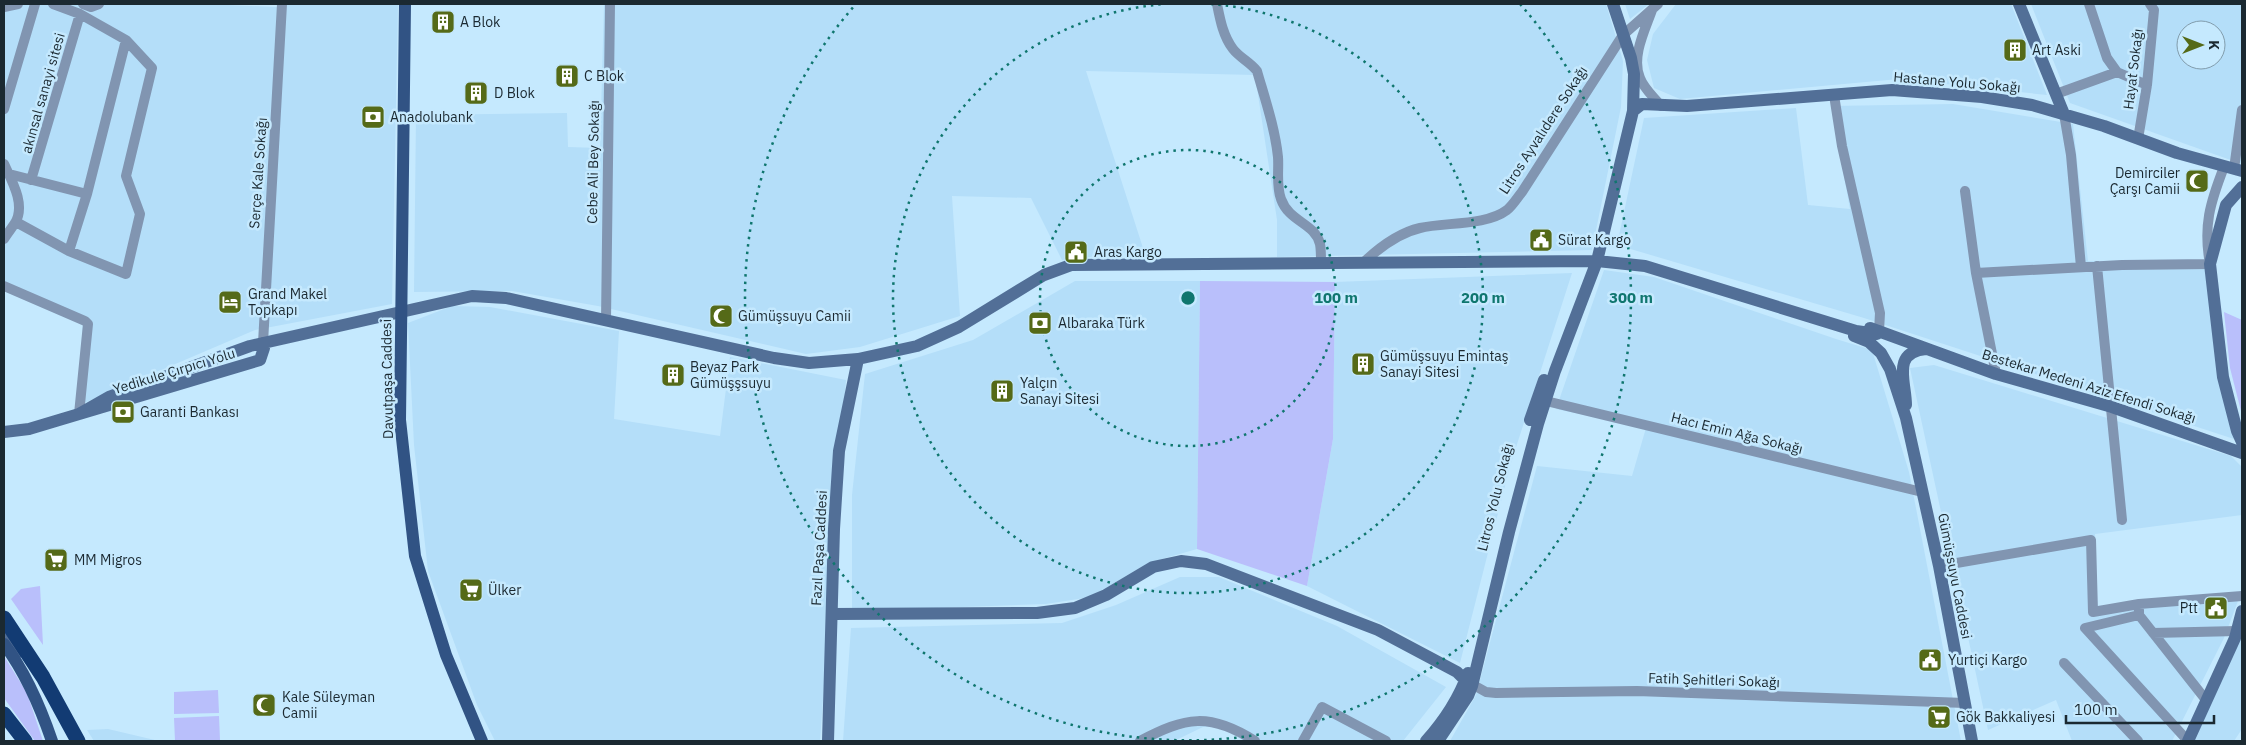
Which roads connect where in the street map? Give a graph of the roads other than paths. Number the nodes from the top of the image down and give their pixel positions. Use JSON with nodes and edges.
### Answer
{"nodes":[{"id":1,"x":35,"y":4,"type":"edge"},
{"id":2,"x":53,"y":4,"type":"edge"},
{"id":3,"x":99,"y":4,"type":"edge"},
{"id":4,"x":282,"y":4,"type":"edge"},
{"id":5,"x":405,"y":4,"type":"edge"},
{"id":6,"x":610,"y":4,"type":"edge"},
{"id":7,"x":1217,"y":4,"type":"edge"},
{"id":8,"x":1614,"y":4,"type":"edge"},
{"id":9,"x":2019,"y":4,"type":"edge"},
{"id":10,"x":2089,"y":4,"type":"edge"},
{"id":11,"x":2150,"y":4,"type":"edge"},
{"id":12,"x":1654,"y":6,"type":"edge"},
{"id":13,"x":82,"y":9,"type":"edge"},
{"id":14,"x":126,"y":40,"type":"junction"},
{"id":15,"x":1630,"y":43,"type":"junction"},
{"id":16,"x":2117,"y":72,"type":"junction"},
{"id":17,"x":2147,"y":85,"type":"junction"},
{"id":18,"x":2056,"y":94,"type":"junction"},
{"id":19,"x":1834,"y":95,"type":"junction"},
{"id":20,"x":1662,"y":106,"type":"junction"},
{"id":21,"x":4,"y":109,"type":"edge"},
{"id":22,"x":2242,"y":110,"type":"edge"},
{"id":23,"x":1633,"y":111,"type":"junction"},
{"id":24,"x":2064,"y":114,"type":"junction"},
{"id":25,"x":2138,"y":139,"type":"junction"},
{"id":26,"x":4,"y":164,"type":"edge"},
{"id":27,"x":2233,"y":169,"type":"edge"},
{"id":28,"x":9,"y":174,"type":"junction"},
{"id":29,"x":31,"y":180,"type":"junction"},
{"id":30,"x":2242,"y":187,"type":"edge"},
{"id":31,"x":1965,"y":191,"type":"dead end"},
{"id":32,"x":86,"y":194,"type":"junction"},
{"id":33,"x":16,"y":222,"type":"junction"},
{"id":34,"x":4,"y":239,"type":"edge"},
{"id":35,"x":69,"y":251,"type":"junction"},
{"id":36,"x":1597,"y":261,"type":"junction"},
{"id":37,"x":1364,"y":262,"type":"junction"},
{"id":38,"x":1320,"y":263,"type":"junction"},
{"id":39,"x":2210,"y":264,"type":"junction"},
{"id":40,"x":2097,"y":266,"type":"junction"},
{"id":41,"x":2081,"y":267,"type":"junction"},
{"id":42,"x":1976,"y":273,"type":"junction"},
{"id":43,"x":4,"y":286,"type":"edge"},
{"id":44,"x":1774,"y":304,"type":"junction"},
{"id":45,"x":400,"y":311,"type":"junction"},
{"id":46,"x":606,"y":321,"type":"junction"},
{"id":47,"x":1878,"y":331,"type":"junction"},
{"id":48,"x":263,"y":343,"type":"junction"},
{"id":49,"x":1926,"y":349,"type":"junction"},
{"id":50,"x":858,"y":359,"type":"junction"},
{"id":51,"x":1996,"y":374,"type":"junction"},
{"id":52,"x":1541,"y":400,"type":"junction"},
{"id":53,"x":2112,"y":407,"type":"junction"},
{"id":54,"x":79,"y":414,"type":"junction"},
{"id":55,"x":1906,"y":418,"type":"junction"},
{"id":56,"x":4,"y":432,"type":"edge"},
{"id":57,"x":2242,"y":442,"type":"edge"},
{"id":58,"x":2242,"y":452,"type":"edge"},
{"id":59,"x":1922,"y":492,"type":"junction"},
{"id":60,"x":2122,"y":520,"type":"dead end"},
{"id":61,"x":1940,"y":566,"type":"junction"},
{"id":62,"x":2242,"y":596,"type":"edge"},
{"id":63,"x":2140,"y":604,"type":"junction"},
{"id":64,"x":2242,"y":611,"type":"edge"},
{"id":65,"x":832,"y":614,"type":"junction"},
{"id":66,"x":2139,"y":615,"type":"junction"},
{"id":67,"x":4,"y":618,"type":"edge"},
{"id":68,"x":2237,"y":631,"type":"junction"},
{"id":69,"x":4,"y":632,"type":"edge"},
{"id":70,"x":2153,"y":633,"type":"junction"},
{"id":71,"x":4,"y":644,"type":"edge"},
{"id":72,"x":2064,"y":663,"type":"dead end"},
{"id":73,"x":1469,"y":683,"type":"junction"},
{"id":74,"x":32,"y":690,"type":"junction"},
{"id":75,"x":2206,"y":700,"type":"junction"},
{"id":76,"x":1965,"y":703,"type":"junction"},
{"id":77,"x":4,"y":714,"type":"edge"},
{"id":78,"x":25,"y":741,"type":"edge"},
{"id":79,"x":52,"y":741,"type":"edge"},
{"id":80,"x":78,"y":741,"type":"edge"},
{"id":81,"x":482,"y":741,"type":"edge"},
{"id":82,"x":828,"y":741,"type":"edge"},
{"id":83,"x":1140,"y":741,"type":"edge"},
{"id":84,"x":1254,"y":741,"type":"edge"},
{"id":85,"x":1303,"y":741,"type":"edge"},
{"id":86,"x":1386,"y":741,"type":"edge"},
{"id":87,"x":1426,"y":741,"type":"edge"},
{"id":88,"x":1438,"y":741,"type":"edge"},
{"id":89,"x":1972,"y":741,"type":"edge"},
{"id":90,"x":2138,"y":741,"type":"edge"},
{"id":91,"x":2188,"y":741,"type":"edge"}],
"edges":[{"from":1,"to":21,"type":"street"},
{"from":2,"to":13,"type":"street"},
{"from":3,"to":13,"type":"street"},
{"from":4,"to":48,"type":"street","name":"Serçe Kale Sokağı"},
{"from":5,"to":45,"type":"main road","name":"Davutpaşa Caddesi"},
{"from":6,"to":46,"type":"street","name":"Cebe Ali Bey Sokağı"},
{"from":7,"to":38,"type":"street"},
{"from":8,"to":15,"type":"main road","name":"Litros Yolu Sokağı"},
{"from":9,"to":18,"type":"main road"},
{"from":10,"to":16,"type":"street"},
{"from":11,"to":17,"type":"street","name":"Hayat Sokağı"},
{"from":12,"to":15,"type":"street"},
{"from":12,"to":15,"type":"street"},
{"from":13,"to":14,"type":"street"},
{"from":13,"to":29,"type":"street","name":"akınsal sanayi sitesi"},
{"from":14,"to":32,"type":"street"},
{"from":14,"to":35,"type":"street"},
{"from":15,"to":20,"type":"street"},
{"from":15,"to":23,"type":"main road","name":"Litros Yolu Sokağı"},
{"from":15,"to":37,"type":"street","name":"Litros Ayvalıdere Sokağı"},
{"from":16,"to":17,"type":"street"},
{"from":16,"to":18,"type":"street"},
{"from":17,"to":25,"type":"street","name":"Hayat Sokağı"},
{"from":18,"to":24,"type":"main road"},
{"from":19,"to":20,"type":"main road","name":"Hastane Yolu Sokağı"},
{"from":19,"to":24,"type":"main road","name":"Hastane Yolu Sokağı"},
{"from":19,"to":47,"type":"street"},
{"from":20,"to":23,"type":"main road","name":"Hastane Yolu Sokağı"},
{"from":22,"to":27,"type":"street"},
{"from":23,"to":36,"type":"main road","name":"Litros Yolu Sokağı"},
{"from":24,"to":25,"type":"main road","name":"Hastane Yolu Sokağı"},
{"from":24,"to":41,"type":"street"},
{"from":25,"to":27,"type":"main road","name":"Hastane Yolu Sokağı"},
{"from":26,"to":28,"type":"street"},
{"from":27,"to":39,"type":"street"},
{"from":28,"to":29,"type":"street"},
{"from":28,"to":33,"type":"street"},
{"from":29,"to":32,"type":"street"},
{"from":30,"to":39,"type":"main road"},
{"from":31,"to":42,"type":"street"},
{"from":32,"to":35,"type":"street"},
{"from":33,"to":34,"type":"street"},
{"from":33,"to":35,"type":"street"},
{"from":36,"to":37,"type":"main road"},
{"from":36,"to":44,"type":"main road"},
{"from":36,"to":52,"type":"main road","name":"Litros Yolu Sokağı"},
{"from":37,"to":38,"type":"main road"},
{"from":38,"to":50,"type":"main road"},
{"from":39,"to":40,"type":"street"},
{"from":39,"to":57,"type":"main road"},
{"from":40,"to":41,"type":"street"},
{"from":40,"to":53,"type":"street"},
{"from":41,"to":42,"type":"street"},
{"from":42,"to":51,"type":"street"},
{"from":43,"to":54,"type":"street"},
{"from":44,"to":47,"type":"main road","name":"Bestekar Medeni Aziz Efendi Sokağı"},
{"from":44,"to":55,"type":"main road"},
{"from":45,"to":46,"type":"main road"},
{"from":45,"to":48,"type":"main road"},
{"from":45,"to":81,"type":"main road","name":"Davutpaşa Caddesi"},
{"from":46,"to":50,"type":"main road"},
{"from":47,"to":49,"type":"main road","name":"Bestekar Medeni Aziz Efendi Sokağı"},
{"from":48,"to":54,"type":"main road","name":"Yedikule Çırpıcı Yolu"},
{"from":49,"to":51,"type":"main road","name":"Bestekar Medeni Aziz Efendi Sokağı"},
{"from":49,"to":55,"type":"main road"},
{"from":50,"to":65,"type":"main road","name":"Fazıl Paşa Caddesi"},
{"from":51,"to":53,"type":"main road","name":"Bestekar Medeni Aziz Efendi Sokağı"},
{"from":52,"to":59,"type":"street","name":"Hacı Emin Ağa Sokağı"},
{"from":52,"to":73,"type":"main road","name":"Litros Yolu Sokağı"},
{"from":53,"to":58,"type":"main road","name":"Bestekar Medeni Aziz Efendi Sokağı"},
{"from":53,"to":60,"type":"street"},
{"from":54,"to":56,"type":"main road","name":"Yedikule Çırpıcı Yolu"},
{"from":55,"to":59,"type":"main road","name":"Gümüşsuyu Caddesi"},
{"from":59,"to":61,"type":"main road","name":"Gümüşsuyu Caddesi"},
{"from":61,"to":63,"type":"street"},
{"from":61,"to":76,"type":"main road","name":"Gümüşsuyu Caddesi"},
{"from":62,"to":63,"type":"street"},
{"from":63,"to":66,"type":"street"},
{"from":64,"to":68,"type":"main road"},
{"from":65,"to":73,"type":"main road"},
{"from":65,"to":82,"type":"main road","name":"Fazıl Paşa Caddesi"},
{"from":66,"to":70,"type":"street"},
{"from":66,"to":91,"type":"street"},
{"from":67,"to":80,"type":"highway"},
{"from":68,"to":70,"type":"street"},
{"from":68,"to":75,"type":"main road"},
{"from":69,"to":74,"type":"main road"},
{"from":70,"to":75,"type":"street"},
{"from":71,"to":74,"type":"main road"},
{"from":72,"to":90,"type":"street"},
{"from":73,"to":76,"type":"street","name":"Fatih Şehitleri Sokağı"},
{"from":73,"to":87,"type":"main road","name":"Litros Yolu Sokağı"},
{"from":73,"to":88,"type":"main road","name":"Litros Yolu Sokağı"},
{"from":74,"to":79,"type":"main road"},
{"from":75,"to":91,"type":"main road"},
{"from":76,"to":89,"type":"main road","name":"Gümüşsuyu Caddesi"},
{"from":77,"to":78,"type":"highway"},
{"from":83,"to":84,"type":"street"},
{"from":85,"to":86,"type":"street"}]}
